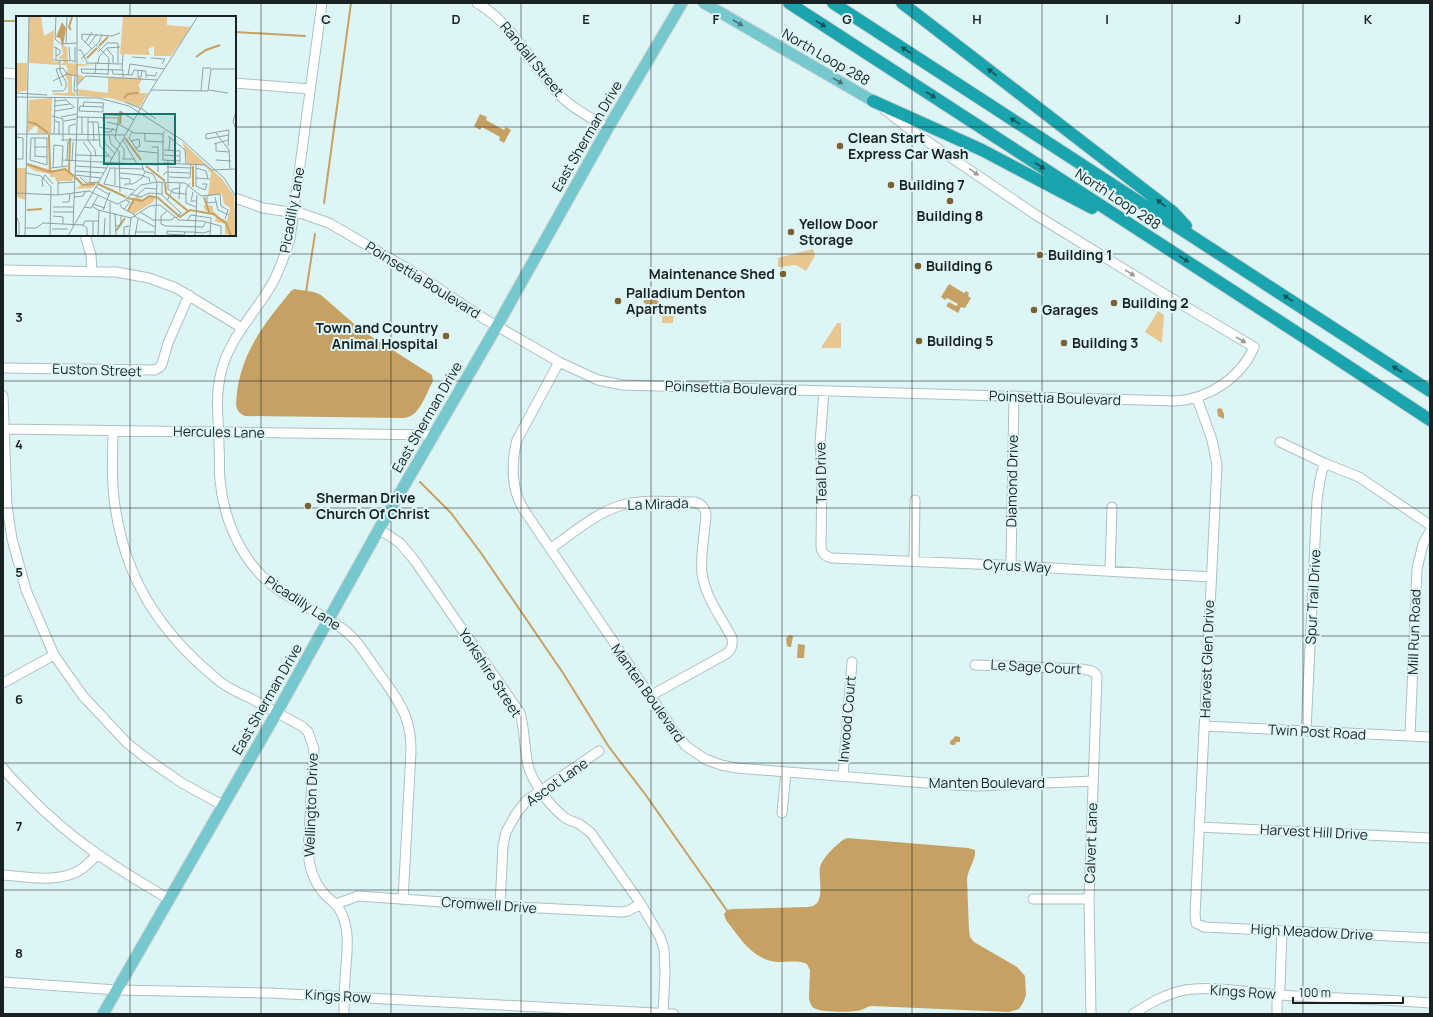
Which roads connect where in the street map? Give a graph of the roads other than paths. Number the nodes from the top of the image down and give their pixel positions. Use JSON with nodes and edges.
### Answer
{"nodes":[{"id":1,"x":322,"y":3,"type":"edge"},
{"id":2,"x":477,"y":3,"type":"edge"},
{"id":3,"x":682,"y":3,"type":"edge"},
{"id":4,"x":704,"y":3,"type":"edge"},
{"id":5,"x":789,"y":3,"type":"edge"},
{"id":6,"x":833,"y":3,"type":"edge"},
{"id":7,"x":902,"y":3,"type":"edge"},
{"id":8,"x":3,"y":73,"type":"edge"},
{"id":9,"x":16,"y":74,"type":"edge"},
{"id":10,"x":236,"y":83,"type":"edge"},
{"id":11,"x":310,"y":89,"type":"junction"},
{"id":12,"x":874,"y":101,"type":"junction"},
{"id":13,"x":608,"y":128,"type":"junction"},
{"id":14,"x":236,"y":198,"type":"edge"},
{"id":15,"x":294,"y":212,"type":"junction"},
{"id":16,"x":85,"y":236,"type":"edge"},
{"id":17,"x":1199,"y":240,"type":"junction"},
{"id":18,"x":1162,"y":246,"type":"junction"},
{"id":19,"x":3,"y":270,"type":"edge"},
{"id":20,"x":92,"y":272,"type":"junction"},
{"id":21,"x":189,"y":295,"type":"junction"},
{"id":22,"x":497,"y":326,"type":"junction"},
{"id":23,"x":242,"y":328,"type":"junction"},
{"id":24,"x":1254,"y":348,"type":"joint"},
{"id":25,"x":559,"y":362,"type":"junction"},
{"id":26,"x":3,"y":368,"type":"edge"},
{"id":27,"x":824,"y":391,"type":"junction"},
{"id":28,"x":1430,"y":391,"type":"edge"},
{"id":29,"x":3,"y":396,"type":"edge"},
{"id":30,"x":1014,"y":396,"type":"junction"},
{"id":31,"x":1198,"y":398,"type":"junction"},
{"id":32,"x":1430,"y":420,"type":"edge"},
{"id":33,"x":4,"y":429,"type":"edge"},
{"id":34,"x":113,"y":431,"type":"junction"},
{"id":35,"x":218,"y":432,"type":"junction"},
{"id":36,"x":435,"y":435,"type":"junction"},
{"id":37,"x":1280,"y":442,"type":"dead end"},
{"id":38,"x":1324,"y":463,"type":"junction"},
{"id":39,"x":915,"y":500,"type":"dead end"},
{"id":40,"x":1112,"y":507,"type":"dead end"},
{"id":41,"x":1430,"y":525,"type":"edge"},
{"id":42,"x":379,"y":529,"type":"junction"},
{"id":43,"x":1430,"y":530,"type":"edge"},
{"id":44,"x":550,"y":549,"type":"junction"},
{"id":45,"x":824,"y":554,"type":"joint"},
{"id":46,"x":914,"y":560,"type":"junction"},
{"id":47,"x":1010,"y":565,"type":"junction"},
{"id":48,"x":1110,"y":571,"type":"junction"},
{"id":49,"x":1211,"y":577,"type":"junction"},
{"id":50,"x":329,"y":620,"type":"junction"},
{"id":51,"x":54,"y":655,"type":"junction"},
{"id":52,"x":852,"y":662,"type":"dead end"},
{"id":53,"x":975,"y":665,"type":"dead end"},
{"id":54,"x":1096,"y":673,"type":"joint"},
{"id":55,"x":3,"y":683,"type":"edge"},
{"id":56,"x":650,"y":696,"type":"junction"},
{"id":57,"x":277,"y":712,"type":"junction"},
{"id":58,"x":1204,"y":726,"type":"junction"},
{"id":59,"x":1306,"y":731,"type":"junction"},
{"id":60,"x":1410,"y":736,"type":"junction"},
{"id":61,"x":1430,"y":737,"type":"edge"},
{"id":62,"x":599,"y":751,"type":"dead end"},
{"id":63,"x":3,"y":768,"type":"edge"},
{"id":64,"x":786,"y":772,"type":"junction"},
{"id":65,"x":843,"y":776,"type":"junction"},
{"id":66,"x":1093,"y":781,"type":"junction"},
{"id":67,"x":541,"y":790,"type":"junction"},
{"id":68,"x":222,"y":805,"type":"junction"},
{"id":69,"x":782,"y":813,"type":"dead end"},
{"id":70,"x":1199,"y":827,"type":"junction"},
{"id":71,"x":1430,"y":838,"type":"edge"},
{"id":72,"x":97,"y":855,"type":"junction"},
{"id":73,"x":3,"y":875,"type":"edge"},
{"id":74,"x":169,"y":899,"type":"junction"},
{"id":75,"x":1033,"y":899,"type":"dead end"},
{"id":76,"x":1089,"y":899,"type":"junction"},
{"id":77,"x":403,"y":900,"type":"junction"},
{"id":78,"x":336,"y":904,"type":"junction"},
{"id":79,"x":641,"y":904,"type":"junction"},
{"id":80,"x":500,"y":906,"type":"junction"},
{"id":81,"x":1196,"y":923,"type":"joint"},
{"id":82,"x":1282,"y":931,"type":"junction"},
{"id":83,"x":1430,"y":938,"type":"edge"},
{"id":84,"x":3,"y":982,"type":"edge"},
{"id":85,"x":117,"y":990,"type":"junction"},
{"id":86,"x":1279,"y":995,"type":"junction"},
{"id":87,"x":344,"y":997,"type":"junction"},
{"id":88,"x":1430,"y":1003,"type":"edge"},
{"id":89,"x":104,"y":1014,"type":"edge"},
{"id":90,"x":344,"y":1014,"type":"edge"},
{"id":91,"x":663,"y":1014,"type":"edge"},
{"id":92,"x":674,"y":1014,"type":"edge"},
{"id":93,"x":1091,"y":1014,"type":"edge"},
{"id":94,"x":1133,"y":1014,"type":"edge"},
{"id":95,"x":1277,"y":1014,"type":"edge"}],
"edges":[{"from":1,"to":11,"type":"street","name":"Picadilly Lane"},
{"from":2,"to":13,"type":"street","name":"Randall Street"},
{"from":3,"to":13,"type":"main road","name":"East Sherman Drive"},
{"from":4,"to":12,"type":"main road","name":"North Loop 288","one_way":true},
{"from":5,"to":18,"type":"highway","name":"North Loop 288","one_way":true},
{"from":17,"to":6,"type":"highway","name":"North Loop 288","one_way":true},
{"from":17,"to":7,"type":"highway","one_way":true},
{"from":8,"to":9,"type":"street"},
{"from":10,"to":11,"type":"street"},
{"from":11,"to":15,"type":"street","name":"Picadilly Lane"},
{"from":12,"to":18,"type":"highway"},
{"from":12,"to":24,"type":"street","name":"North Loop 288","one_way":true},
{"from":13,"to":22,"type":"main road","name":"East Sherman Drive"},
{"from":14,"to":15,"type":"street","name":"Poinsettia Boulevard"},
{"from":15,"to":22,"type":"street","name":"Poinsettia Boulevard"},
{"from":15,"to":23,"type":"street","name":"Picadilly Lane"},
{"from":16,"to":20,"type":"street"},
{"from":28,"to":17,"type":"highway","name":"North Loop 288","one_way":true},
{"from":18,"to":32,"type":"highway","name":"North Loop 288","one_way":true},
{"from":19,"to":20,"type":"street"},
{"from":20,"to":21,"type":"street"},
{"from":21,"to":23,"type":"street"},
{"from":21,"to":26,"type":"street","name":"Euston Street"},
{"from":22,"to":25,"type":"street","name":"Poinsettia Boulevard"},
{"from":22,"to":36,"type":"main road","name":"East Sherman Drive"},
{"from":23,"to":35,"type":"street","name":"Picadilly Lane"},
{"from":24,"to":31,"type":"street","name":"Poinsettia Boulevard"},
{"from":25,"to":27,"type":"street","name":"Poinsettia Boulevard"},
{"from":25,"to":44,"type":"street","name":"Manten Boulevard"},
{"from":27,"to":30,"type":"street","name":"Poinsettia Boulevard"},
{"from":27,"to":45,"type":"street","name":"Teal Drive"},
{"from":29,"to":33,"type":"street"},
{"from":30,"to":31,"type":"street","name":"Poinsettia Boulevard"},
{"from":30,"to":47,"type":"street","name":"Diamond Drive"},
{"from":31,"to":49,"type":"street","name":"Harvest Glen Drive"},
{"from":33,"to":34,"type":"street","name":"Hercules Lane"},
{"from":33,"to":51,"type":"street"},
{"from":34,"to":35,"type":"street","name":"Hercules Lane"},
{"from":34,"to":57,"type":"street","name":"Wellington Drive"},
{"from":35,"to":36,"type":"street","name":"Hercules Lane"},
{"from":35,"to":50,"type":"street","name":"Picadilly Lane"},
{"from":36,"to":42,"type":"main road","name":"East Sherman Drive"},
{"from":37,"to":38,"type":"street"},
{"from":38,"to":41,"type":"street"},
{"from":38,"to":59,"type":"street","name":"Spur Trail Drive"},
{"from":39,"to":46,"type":"street"},
{"from":40,"to":48,"type":"street"},
{"from":42,"to":50,"type":"main road","name":"East Sherman Drive"},
{"from":42,"to":67,"type":"street","name":"Yorkshire Street"},
{"from":43,"to":60,"type":"street","name":"Mill Run Road"},
{"from":44,"to":56,"type":"street","name":"Manten Boulevard"},
{"from":44,"to":56,"type":"street","name":"La Mirada"},
{"from":45,"to":46,"type":"street","name":"Cyrus Way"},
{"from":46,"to":47,"type":"street","name":"Cyrus Way"},
{"from":47,"to":48,"type":"street","name":"Cyrus Way"},
{"from":48,"to":49,"type":"street","name":"Cyrus Way"},
{"from":49,"to":58,"type":"street","name":"Harvest Glen Drive"},
{"from":50,"to":57,"type":"main road","name":"East Sherman Drive"},
{"from":50,"to":77,"type":"street","name":"Picadilly Lane"},
{"from":51,"to":55,"type":"street"},
{"from":51,"to":68,"type":"street"},
{"from":52,"to":65,"type":"street","name":"Inwood Court"},
{"from":53,"to":54,"type":"street","name":"Le Sage Court"},
{"from":54,"to":66,"type":"street","name":"Calvert Lane"},
{"from":56,"to":64,"type":"street","name":"Manten Boulevard"},
{"from":57,"to":68,"type":"main road","name":"East Sherman Drive"},
{"from":57,"to":78,"type":"street","name":"Wellington Drive"},
{"from":58,"to":59,"type":"street","name":"Twin Post Road"},
{"from":58,"to":70,"type":"street","name":"Harvest Glen Drive"},
{"from":59,"to":60,"type":"street","name":"Twin Post Road"},
{"from":60,"to":61,"type":"street","name":"Twin Post Road"},
{"from":62,"to":67,"type":"street","name":"Ascot Lane"},
{"from":63,"to":72,"type":"street"},
{"from":64,"to":65,"type":"street","name":"Manten Boulevard"},
{"from":64,"to":69,"type":"street"},
{"from":65,"to":66,"type":"street","name":"Manten Boulevard"},
{"from":66,"to":76,"type":"street","name":"Calvert Lane"},
{"from":67,"to":79,"type":"street","name":"Yorkshire Street"},
{"from":67,"to":80,"type":"street","name":"Ascot Lane"},
{"from":68,"to":74,"type":"main road","name":"East Sherman Drive"},
{"from":70,"to":71,"type":"street","name":"Harvest Hill Drive"},
{"from":70,"to":81,"type":"street","name":"Harvest Glen Drive"},
{"from":72,"to":73,"type":"street"},
{"from":72,"to":74,"type":"street"},
{"from":74,"to":85,"type":"main road","name":"East Sherman Drive"},
{"from":75,"to":76,"type":"street"},
{"from":76,"to":93,"type":"street","name":"Calvert Lane"},
{"from":77,"to":78,"type":"street","name":"Cromwell Drive"},
{"from":77,"to":80,"type":"street","name":"Cromwell Drive"},
{"from":78,"to":87,"type":"street","name":"Wellington Drive"},
{"from":79,"to":80,"type":"street","name":"Cromwell Drive"},
{"from":79,"to":91,"type":"street","name":"Yorkshire Street"},
{"from":81,"to":82,"type":"street","name":"High Meadow Drive"},
{"from":82,"to":83,"type":"street","name":"High Meadow Drive"},
{"from":82,"to":86,"type":"street"},
{"from":84,"to":85,"type":"street","name":"Kings Row"},
{"from":85,"to":87,"type":"street","name":"Kings Row"},
{"from":85,"to":89,"type":"main road","name":"East Sherman Drive"},
{"from":86,"to":88,"type":"street","name":"Kings Row"},
{"from":86,"to":94,"type":"street","name":"Kings Row"},
{"from":86,"to":95,"type":"street"},
{"from":87,"to":90,"type":"street","name":"Wellington Drive"},
{"from":87,"to":91,"type":"street","name":"Kings Row"},
{"from":91,"to":92,"type":"street","name":"Kings Row"}]}
